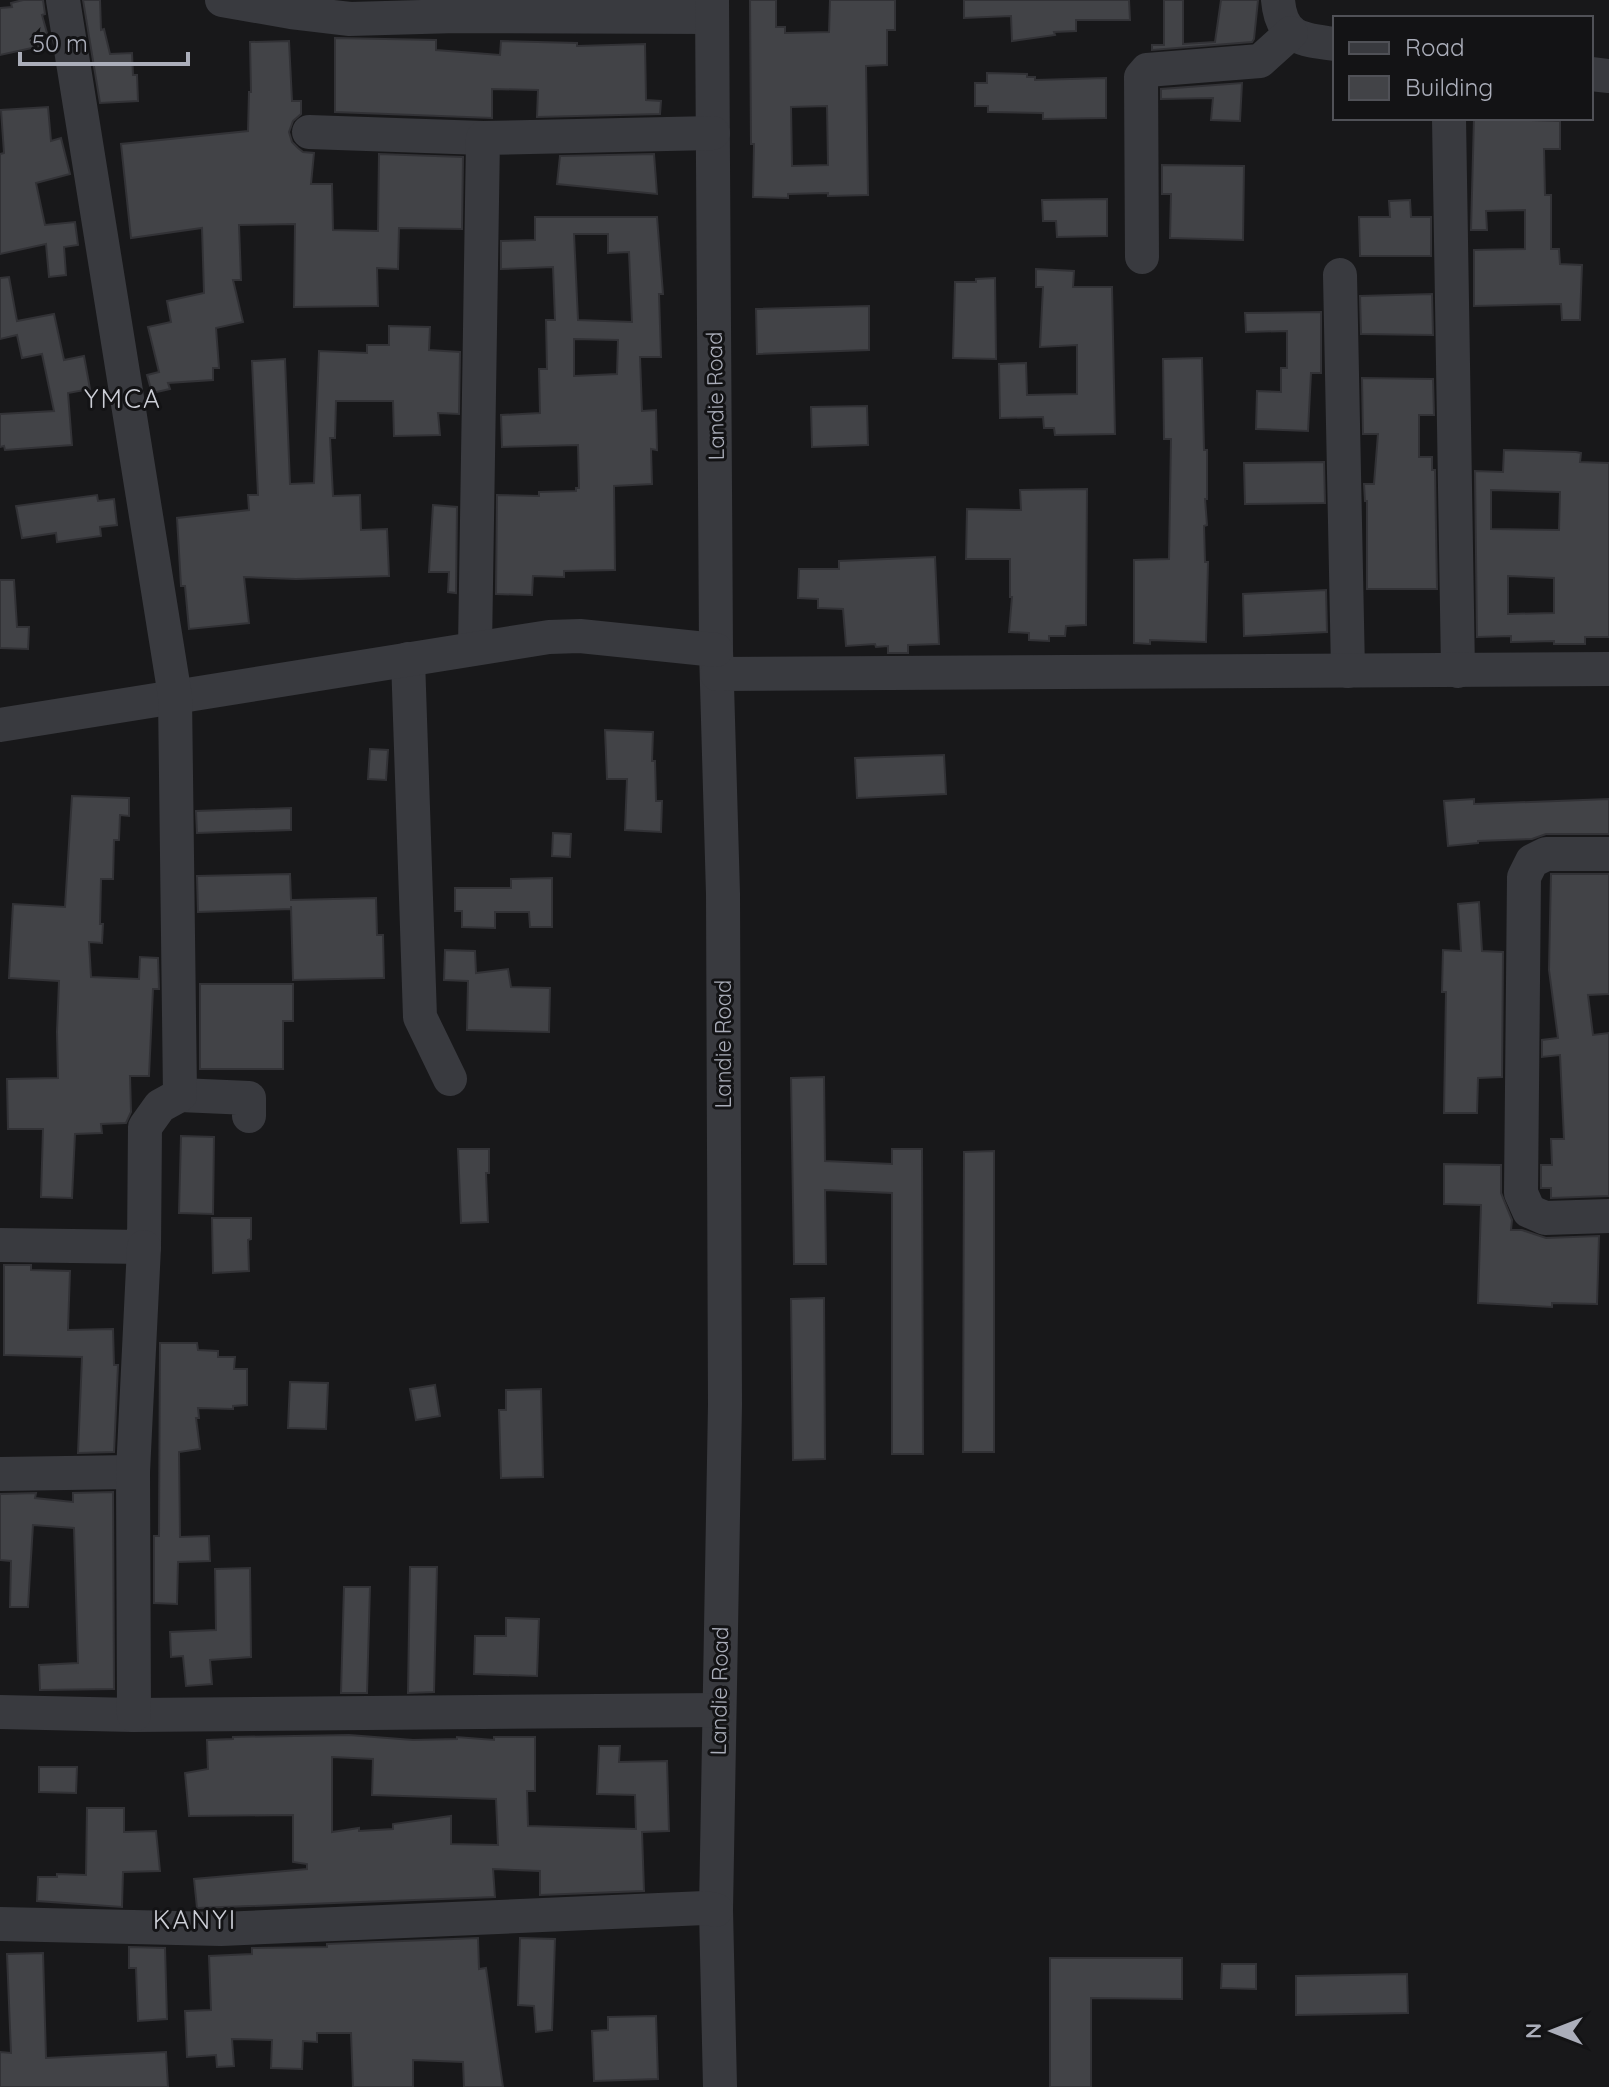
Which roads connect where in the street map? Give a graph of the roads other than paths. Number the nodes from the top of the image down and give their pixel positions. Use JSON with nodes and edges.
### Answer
{"nodes":[{"id":1,"x":63,"y":0,"type":"edge"},
{"id":2,"x":222,"y":0,"type":"edge"},
{"id":3,"x":1278,"y":0,"type":"edge"},
{"id":4,"x":712,"y":8,"type":"edge"},
{"id":5,"x":1291,"y":33,"type":"junction"},
{"id":6,"x":1333,"y":44,"type":"edge"},
{"id":7,"x":1449,"y":120,"type":"edge"},
{"id":8,"x":309,"y":132,"type":"dead end"},
{"id":9,"x":713,"y":133,"type":"junction"},
{"id":10,"x":483,"y":138,"type":"junction"},
{"id":11,"x":1142,"y":257,"type":"dead end"},
{"id":12,"x":1340,"y":275,"type":"dead end"},
{"id":13,"x":475,"y":648,"type":"junction"},
{"id":14,"x":408,"y":659,"type":"junction"},
{"id":15,"x":717,"y":662,"type":"junction"},
{"id":16,"x":1609,"y":669,"type":"edge"},
{"id":17,"x":1348,"y":671,"type":"junction"},
{"id":18,"x":1458,"y":671,"type":"junction"},
{"id":19,"x":175,"y":696,"type":"junction"},
{"id":20,"x":0,"y":725,"type":"edge"},
{"id":21,"x":1609,"y":854,"type":"edge"},
{"id":22,"x":450,"y":1079,"type":"dead end"},
{"id":23,"x":180,"y":1095,"type":"junction"},
{"id":24,"x":249,"y":1116,"type":"dead end"},
{"id":25,"x":1609,"y":1216,"type":"edge"},
{"id":26,"x":0,"y":1245,"type":"edge"},
{"id":27,"x":144,"y":1247,"type":"junction"},
{"id":28,"x":133,"y":1472,"type":"junction"},
{"id":29,"x":0,"y":1474,"type":"edge"},
{"id":30,"x":718,"y":1710,"type":"junction"},
{"id":31,"x":0,"y":1712,"type":"edge"},
{"id":32,"x":134,"y":1715,"type":"junction"},
{"id":33,"x":716,"y":1910,"type":"junction"},
{"id":34,"x":0,"y":1924,"type":"edge"},
{"id":35,"x":719,"y":2087,"type":"edge"}],
"edges":[{"from":1,"to":19,"type":"street"},
{"from":2,"to":4,"type":"street"},
{"from":3,"to":5,"type":"street"},
{"from":4,"to":9,"type":"street","name":"Landie Road"},
{"from":5,"to":6,"type":"street"},
{"from":5,"to":11,"type":"street"},
{"from":7,"to":18,"type":"street"},
{"from":8,"to":10,"type":"street"},
{"from":9,"to":10,"type":"street"},
{"from":9,"to":15,"type":"street","name":"Landie Road"},
{"from":10,"to":13,"type":"street"},
{"from":12,"to":17,"type":"street"},
{"from":13,"to":14,"type":"street"},
{"from":13,"to":15,"type":"street"},
{"from":14,"to":19,"type":"street"},
{"from":14,"to":22,"type":"street"},
{"from":15,"to":17,"type":"street"},
{"from":15,"to":30,"type":"street","name":"Landie Road"},
{"from":16,"to":18,"type":"street"},
{"from":17,"to":18,"type":"street"},
{"from":19,"to":20,"type":"street"},
{"from":19,"to":23,"type":"street"},
{"from":21,"to":25,"type":"street"},
{"from":23,"to":24,"type":"street"},
{"from":23,"to":27,"type":"street"},
{"from":26,"to":27,"type":"street"},
{"from":27,"to":28,"type":"street"},
{"from":28,"to":29,"type":"street"},
{"from":28,"to":32,"type":"street"},
{"from":30,"to":32,"type":"street"},
{"from":30,"to":33,"type":"street","name":"Landie Road"},
{"from":31,"to":32,"type":"street"},
{"from":33,"to":34,"type":"street"},
{"from":33,"to":35,"type":"street","name":"Landie Road"}]}
